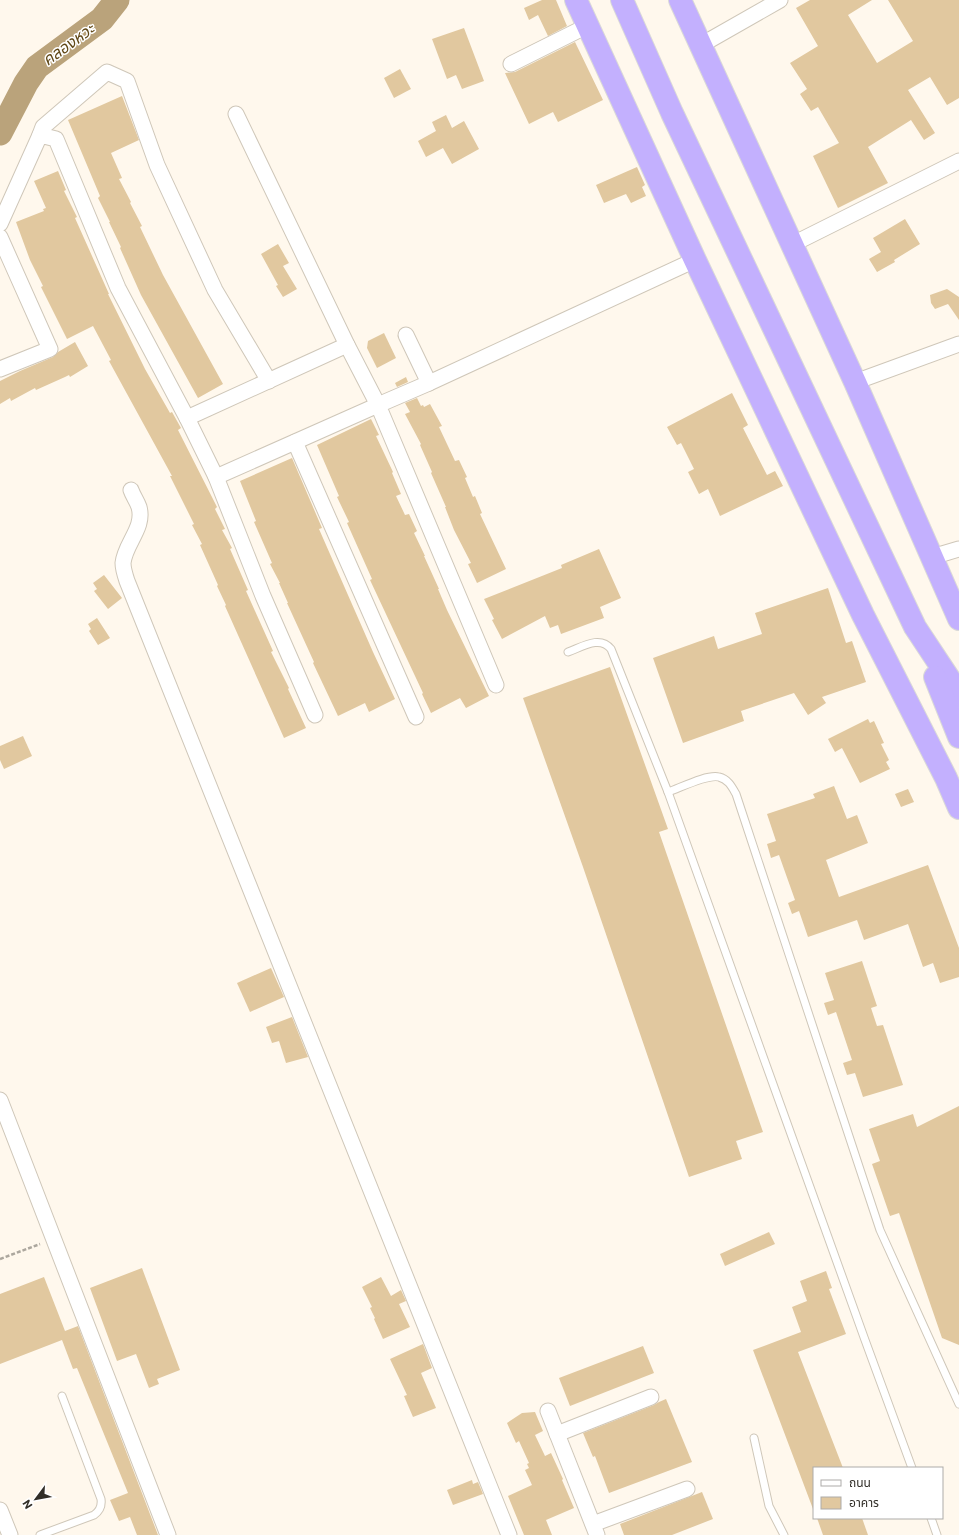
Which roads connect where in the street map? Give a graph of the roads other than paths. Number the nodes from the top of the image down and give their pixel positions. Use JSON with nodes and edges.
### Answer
{"nodes":[{"id":1,"x":576,"y":0,"type":"edge"},
{"id":2,"x":622,"y":0,"type":"edge"},
{"id":3,"x":680,"y":0,"type":"edge"},
{"id":4,"x":780,"y":0,"type":"edge"},
{"id":5,"x":764,"y":4,"type":"edge"},
{"id":6,"x":587,"y":26,"type":"junction"},
{"id":7,"x":701,"y":45,"type":"junction"},
{"id":8,"x":511,"y":64,"type":"dead end"},
{"id":9,"x":236,"y":114,"type":"dead end"},
{"id":10,"x":40,"y":135,"type":"junction"},
{"id":11,"x":959,"y":161,"type":"edge"},
{"id":12,"x":0,"y":224,"type":"edge"},
{"id":13,"x":1,"y":245,"type":"edge"},
{"id":14,"x":791,"y":245,"type":"junction"},
{"id":15,"x":696,"y":260,"type":"junction"},
{"id":16,"x":406,"y":335,"type":"dead end"},
{"id":17,"x":959,"y":344,"type":"edge"},
{"id":18,"x":347,"y":345,"type":"junction"},
{"id":19,"x":0,"y":369,"type":"edge"},
{"id":20,"x":269,"y":381,"type":"junction"},
{"id":21,"x":855,"y":382,"type":"junction"},
{"id":22,"x":429,"y":383,"type":"junction"},
{"id":23,"x":378,"y":405,"type":"junction"},
{"id":24,"x":187,"y":418,"type":"junction"},
{"id":25,"x":295,"y":442,"type":"junction"},
{"id":26,"x":216,"y":477,"type":"junction"},
{"id":27,"x":131,"y":490,"type":"dead end"},
{"id":28,"x":959,"y":549,"type":"edge"},
{"id":29,"x":932,"y":557,"type":"junction"},
{"id":30,"x":959,"y":618,"type":"edge"},
{"id":31,"x":915,"y":627,"type":"junction"},
{"id":32,"x":568,"y":652,"type":"dead end"},
{"id":33,"x":496,"y":686,"type":"dead end"},
{"id":34,"x":959,"y":696,"type":"edge"},
{"id":35,"x":315,"y":715,"type":"dead end"},
{"id":36,"x":416,"y":717,"type":"dead end"},
{"id":37,"x":959,"y":737,"type":"edge"},
{"id":38,"x":668,"y":792,"type":"junction"},
{"id":39,"x":959,"y":808,"type":"edge"},
{"id":40,"x":0,"y":1100,"type":"edge"},
{"id":41,"x":62,"y":1396,"type":"dead end"},
{"id":42,"x":651,"y":1397,"type":"dead end"},
{"id":43,"x":959,"y":1404,"type":"edge"},
{"id":44,"x":548,"y":1412,"type":"dead end"},
{"id":45,"x":557,"y":1434,"type":"junction"},
{"id":46,"x":754,"y":1438,"type":"dead end"},
{"id":47,"x":912,"y":1467,"type":"edge"},
{"id":48,"x":687,"y":1489,"type":"dead end"},
{"id":49,"x":0,"y":1510,"type":"edge"},
{"id":50,"x":931,"y":1519,"type":"edge"},
{"id":51,"x":595,"y":1529,"type":"edge"},
{"id":52,"x":10,"y":1535,"type":"edge"},
{"id":53,"x":40,"y":1535,"type":"edge"},
{"id":54,"x":168,"y":1535,"type":"edge"},
{"id":55,"x":509,"y":1535,"type":"edge"},
{"id":56,"x":784,"y":1535,"type":"edge"},
{"id":57,"x":937,"y":1535,"type":"edge"}],
"edges":[{"from":1,"to":6,"type":"highway"},
{"from":2,"to":31,"type":"highway"},
{"from":3,"to":7,"type":"highway"},
{"from":4,"to":5,"type":"street"},
{"from":5,"to":7,"type":"street"},
{"from":6,"to":8,"type":"street"},
{"from":6,"to":15,"type":"highway"},
{"from":7,"to":14,"type":"highway"},
{"from":9,"to":18,"type":"street"},
{"from":10,"to":12,"type":"street"},
{"from":10,"to":20,"type":"street"},
{"from":10,"to":24,"type":"street"},
{"from":11,"to":14,"type":"street"},
{"from":13,"to":19,"type":"street"},
{"from":14,"to":21,"type":"highway"},
{"from":15,"to":22,"type":"street"},
{"from":15,"to":39,"type":"highway"},
{"from":16,"to":22,"type":"street"},
{"from":17,"to":21,"type":"street"},
{"from":18,"to":20,"type":"street"},
{"from":18,"to":23,"type":"street"},
{"from":20,"to":24,"type":"street"},
{"from":21,"to":29,"type":"highway"},
{"from":22,"to":23,"type":"street"},
{"from":23,"to":25,"type":"street"},
{"from":23,"to":33,"type":"street"},
{"from":24,"to":26,"type":"street"},
{"from":25,"to":26,"type":"street"},
{"from":25,"to":36,"type":"street"},
{"from":26,"to":35,"type":"street"},
{"from":27,"to":55,"type":"street"},
{"from":28,"to":29,"type":"street"},
{"from":29,"to":30,"type":"highway"},
{"from":31,"to":34,"type":"highway"},
{"from":31,"to":37,"type":"highway"},
{"from":32,"to":38,"type":"lane"},
{"from":38,"to":43,"type":"lane"},
{"from":38,"to":47,"type":"lane"},
{"from":40,"to":54,"type":"street"},
{"from":41,"to":53,"type":"lane"},
{"from":42,"to":45,"type":"street"},
{"from":44,"to":45,"type":"street"},
{"from":45,"to":51,"type":"street"},
{"from":46,"to":56,"type":"lane"},
{"from":48,"to":51,"type":"street"},
{"from":49,"to":52,"type":"street"},
{"from":50,"to":57,"type":"lane"}]}
